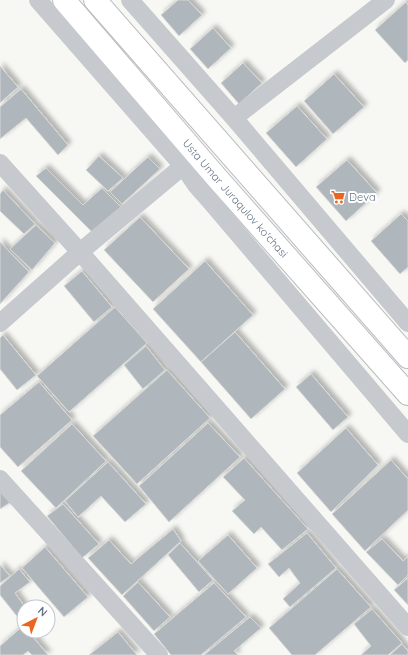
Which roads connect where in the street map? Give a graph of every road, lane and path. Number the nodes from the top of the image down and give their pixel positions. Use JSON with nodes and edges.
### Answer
{"nodes":[{"id":1,"x":38,"y":0,"type":"edge"},
{"id":2,"x":64,"y":0,"type":"edge"},
{"id":3,"x":95,"y":0,"type":"edge"},
{"id":4,"x":130,"y":0,"type":"edge"},
{"id":5,"x":386,"y":0,"type":"edge"},
{"id":6,"x":234,"y":118,"type":"junction"},
{"id":7,"x":0,"y":163,"type":"edge"},
{"id":8,"x":183,"y":166,"type":"junction"},
{"id":9,"x":80,"y":252,"type":"junction"},
{"id":10,"x":0,"y":323,"type":"edge"},
{"id":11,"x":408,"y":323,"type":"edge"},
{"id":12,"x":408,"y":357,"type":"edge"},
{"id":13,"x":408,"y":394,"type":"edge"},
{"id":14,"x":408,"y":434,"type":"edge"},
{"id":15,"x":0,"y":479,"type":"edge"},
{"id":16,"x":408,"y":627,"type":"edge"},
{"id":17,"x":159,"y":655,"type":"edge"}],
"edges":[{"from":1,"to":8,"type":"street"},
{"from":2,"to":13,"type":"main road","name":"Usta Umar Juraqulov ko'chasi"},
{"from":3,"to":12,"type":"main road"},
{"from":4,"to":6,"type":"street"},
{"from":5,"to":6,"type":"street"},
{"from":6,"to":11,"type":"street"},
{"from":7,"to":9,"type":"street"},
{"from":8,"to":9,"type":"street"},
{"from":8,"to":14,"type":"street"},
{"from":9,"to":10,"type":"street"},
{"from":9,"to":16,"type":"street"},
{"from":15,"to":17,"type":"street"}]}
